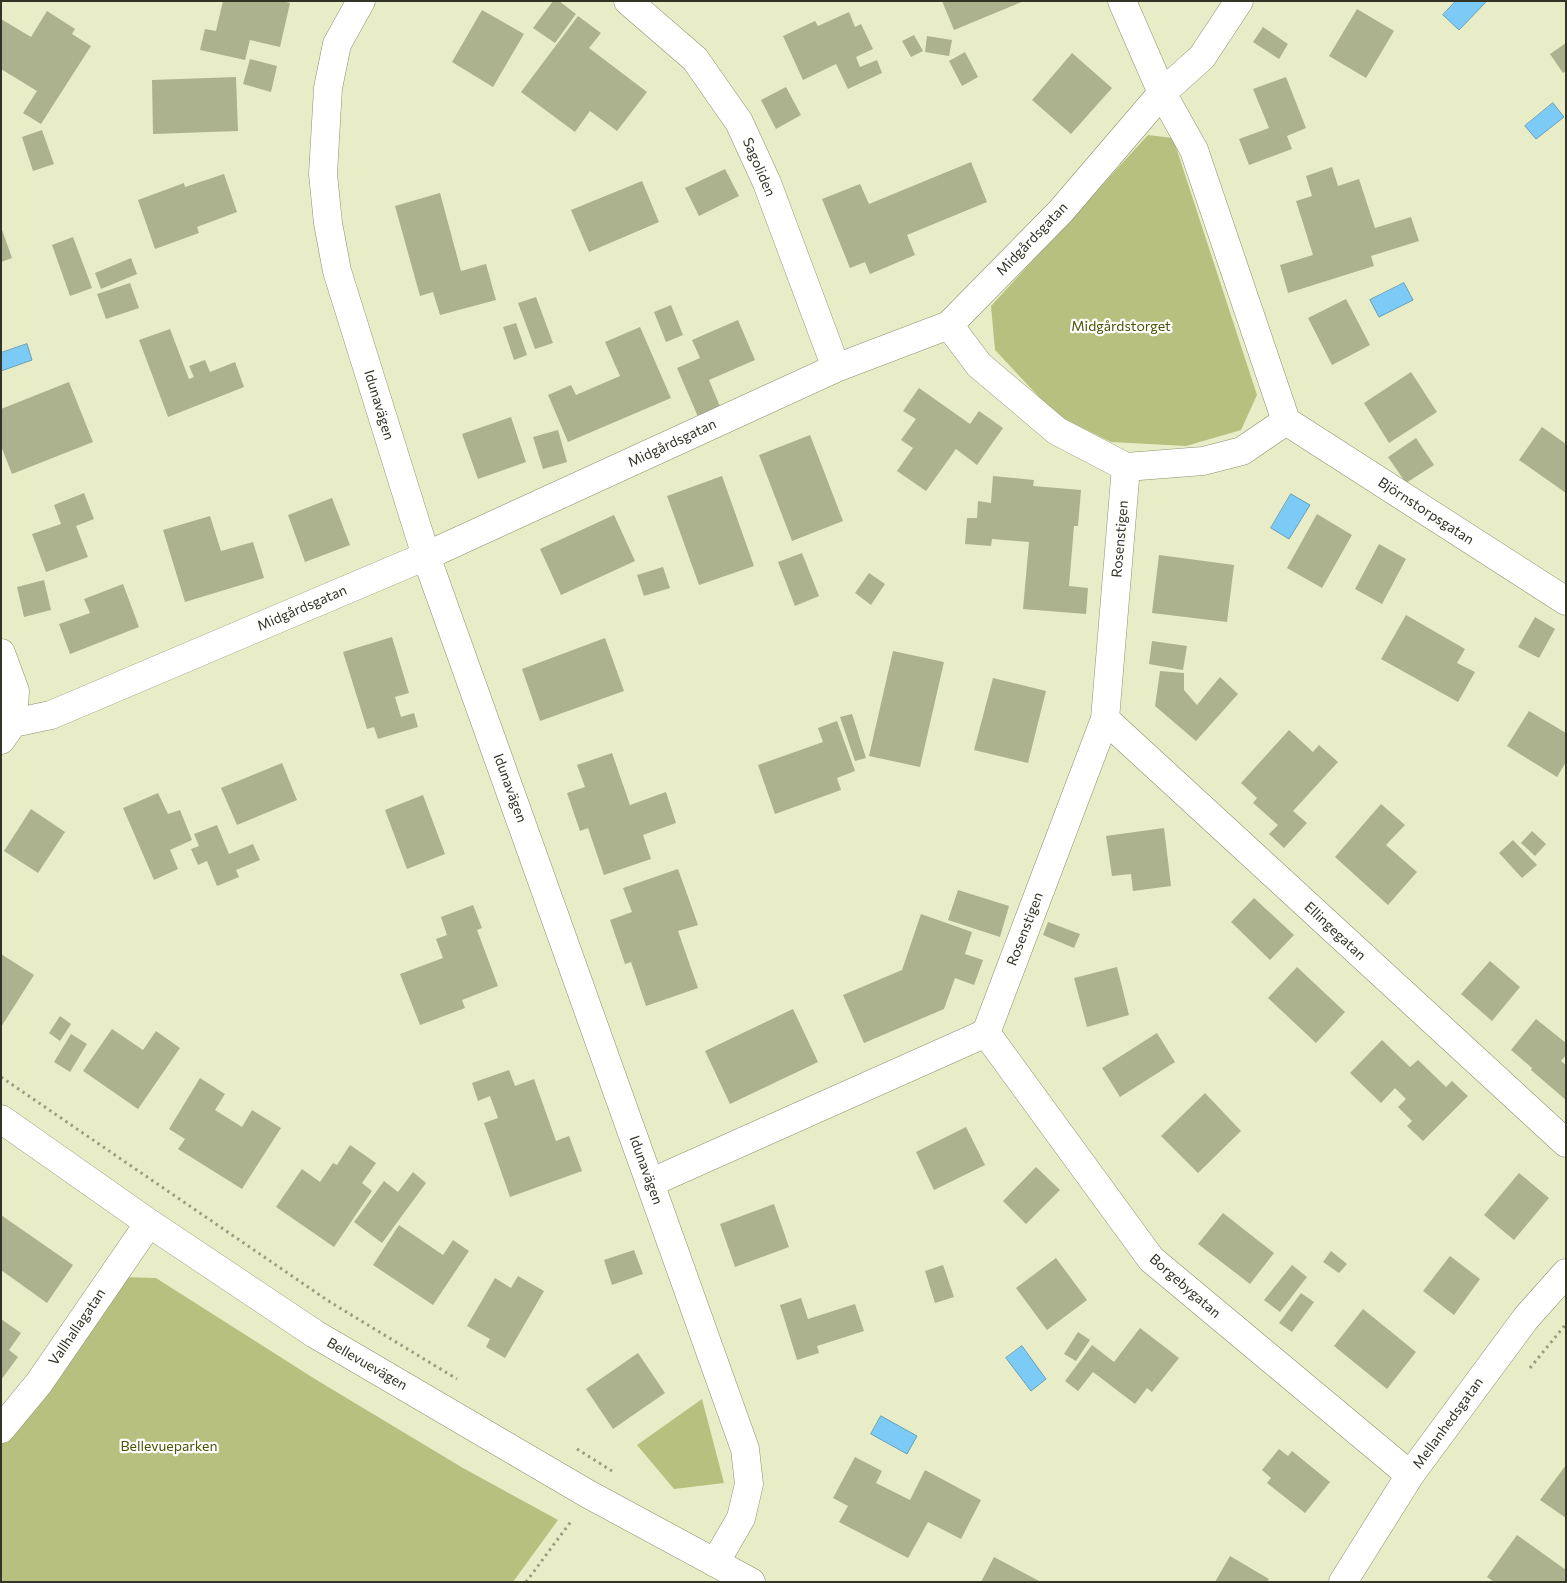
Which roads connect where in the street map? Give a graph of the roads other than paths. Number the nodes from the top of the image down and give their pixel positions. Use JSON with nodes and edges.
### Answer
{"nodes":[{"id":1,"x":361,"y":1,"type":"edge"},
{"id":2,"x":628,"y":1,"type":"edge"},
{"id":3,"x":1122,"y":1,"type":"edge"},
{"id":4,"x":1239,"y":1,"type":"edge"},
{"id":5,"x":1162,"y":93,"type":"junction"},
{"id":6,"x":948,"y":324,"type":"junction"},
{"id":7,"x":836,"y":368,"type":"junction"},
{"id":8,"x":1286,"y":421,"type":"junction"},
{"id":9,"x":1126,"y":466,"type":"junction"},
{"id":10,"x":426,"y":556,"type":"junction"},
{"id":11,"x":1566,"y":602,"type":"edge"},
{"id":12,"x":1,"y":653,"type":"edge"},
{"id":13,"x":1105,"y":719,"type":"junction"},
{"id":14,"x":7,"y":732,"type":"edge"},
{"id":15,"x":986,"y":1033,"type":"junction"},
{"id":16,"x":1,"y":1119,"type":"edge"},
{"id":17,"x":1566,"y":1143,"type":"edge"},
{"id":18,"x":650,"y":1183,"type":"junction"},
{"id":19,"x":149,"y":1223,"type":"junction"},
{"id":20,"x":1566,"y":1273,"type":"edge"},
{"id":21,"x":1,"y":1429,"type":"edge"},
{"id":22,"x":1410,"y":1474,"type":"junction"},
{"id":23,"x":715,"y":1563,"type":"junction"},
{"id":24,"x":751,"y":1582,"type":"edge"},
{"id":25,"x":1343,"y":1582,"type":"edge"}],
"edges":[{"from":1,"to":10,"type":"street","name":"Idunavägen"},
{"from":2,"to":7,"type":"street","name":"Sagoliden"},
{"from":3,"to":5,"type":"street"},
{"from":4,"to":5,"type":"street","name":"Midgårdsgatan"},
{"from":5,"to":6,"type":"street","name":"Midgårdsgatan"},
{"from":5,"to":8,"type":"street"},
{"from":6,"to":7,"type":"street","name":"Midgårdsgatan"},
{"from":6,"to":9,"type":"street"},
{"from":7,"to":10,"type":"street","name":"Midgårdsgatan"},
{"from":8,"to":9,"type":"street"},
{"from":8,"to":11,"type":"street","name":"Björnstorpsgatan"},
{"from":9,"to":13,"type":"street","name":"Rosenstigen"},
{"from":10,"to":14,"type":"street","name":"Midgårdsgatan"},
{"from":10,"to":18,"type":"street","name":"Idunavägen"},
{"from":12,"to":14,"type":"street"},
{"from":13,"to":15,"type":"street","name":"Rosenstigen"},
{"from":13,"to":17,"type":"street","name":"Ellingegatan"},
{"from":15,"to":18,"type":"street"},
{"from":15,"to":22,"type":"street","name":"Borgebygatan"},
{"from":16,"to":19,"type":"street","name":"Bellevuevägen"},
{"from":18,"to":23,"type":"street","name":"Idunavägen"},
{"from":19,"to":21,"type":"street","name":"Vallhallagatan"},
{"from":19,"to":23,"type":"street","name":"Bellevuevägen"},
{"from":20,"to":22,"type":"street","name":"Mellanhedsgatan"},
{"from":22,"to":25,"type":"street","name":"Mellanhedsgatan"},
{"from":23,"to":24,"type":"street","name":"Bellevuevägen"}]}
